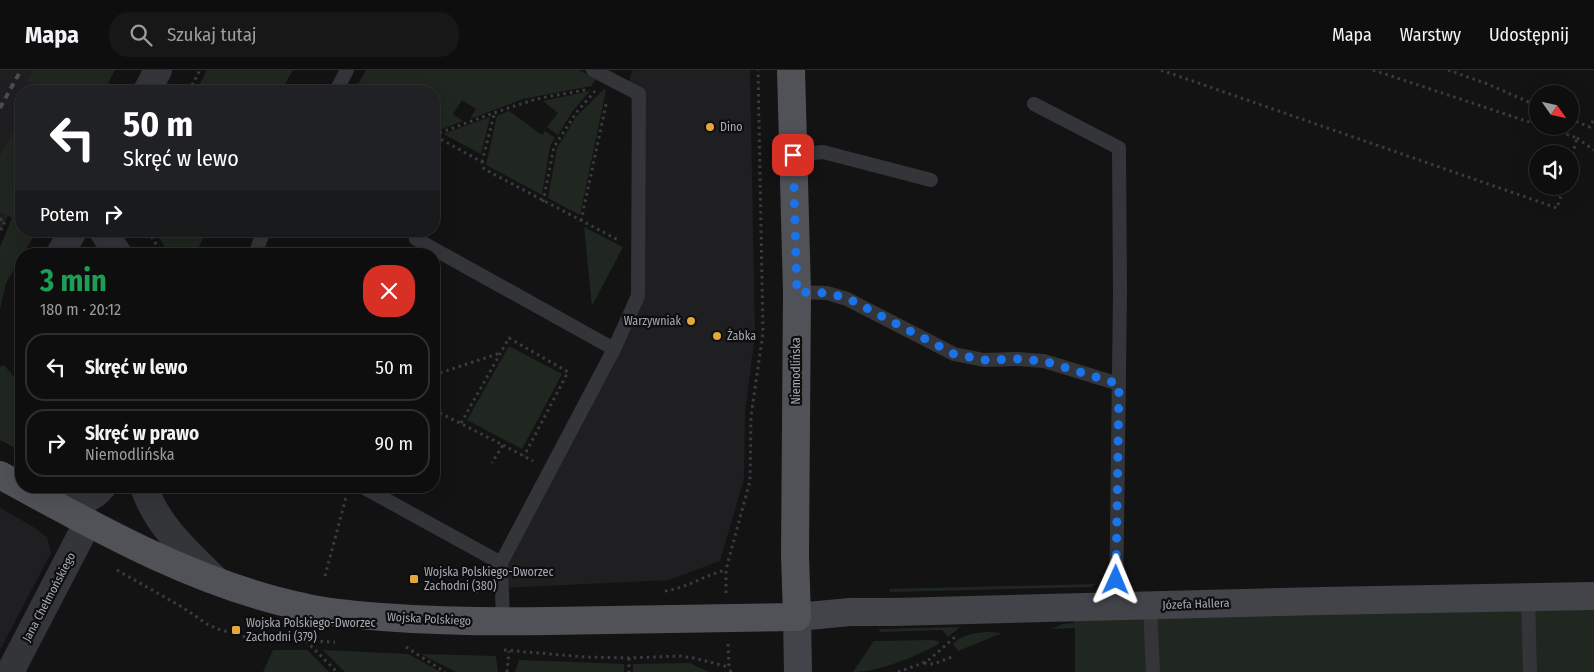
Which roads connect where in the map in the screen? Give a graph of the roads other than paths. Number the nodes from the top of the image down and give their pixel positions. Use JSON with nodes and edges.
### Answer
{"nodes":[{"id":1,"x":158,"y":70,"type":"edge"},
{"id":2,"x":347,"y":70,"type":"edge"},
{"id":3,"x":593,"y":70,"type":"edge"},
{"id":4,"x":791,"y":70,"type":"edge"},
{"id":5,"x":150,"y":85,"type":"edge"},
{"id":6,"x":339,"y":85,"type":"edge"},
{"id":7,"x":1034,"y":104,"type":"dead end"},
{"id":8,"x":793,"y":155,"type":"junction"},
{"id":9,"x":931,"y":180,"type":"dead end"},
{"id":10,"x":70,"y":237,"type":"edge"},
{"id":11,"x":107,"y":237,"type":"edge"},
{"id":12,"x":416,"y":239,"type":"dead end"},
{"id":13,"x":63,"y":248,"type":"edge"},
{"id":14,"x":114,"y":248,"type":"edge"},
{"id":15,"x":432,"y":248,"type":"edge"},
{"id":16,"x":440,"y":252,"type":"edge"},
{"id":17,"x":797,"y":292,"type":"junction"},
{"id":18,"x":614,"y":349,"type":"junction"},
{"id":19,"x":1119,"y":384,"type":"junction"},
{"id":20,"x":0,"y":475,"type":"edge"},
{"id":21,"x":15,"y":483,"type":"edge"},
{"id":22,"x":33,"y":493,"type":"edge"},
{"id":23,"x":97,"y":493,"type":"edge"},
{"id":24,"x":146,"y":493,"type":"edge"},
{"id":25,"x":374,"y":493,"type":"edge"},
{"id":26,"x":44,"y":499,"type":"junction"},
{"id":27,"x":88,"y":522,"type":"junction"},
{"id":28,"x":501,"y":563,"type":"junction"},
{"id":29,"x":217,"y":581,"type":"junction"},
{"id":30,"x":1594,"y":596,"type":"edge"},
{"id":31,"x":1528,"y":598,"type":"junction"},
{"id":32,"x":1116,"y":606,"type":"junction"},
{"id":33,"x":1150,"y":606,"type":"junction"},
{"id":34,"x":797,"y":617,"type":"junction"},
{"id":35,"x":503,"y":622,"type":"junction"},
{"id":36,"x":10,"y":672,"type":"edge"},
{"id":37,"x":798,"y":672,"type":"edge"},
{"id":38,"x":1143,"y":672,"type":"edge"},
{"id":39,"x":1155,"y":672,"type":"edge"},
{"id":40,"x":1530,"y":672,"type":"edge"}],
"edges":[{"from":1,"to":5,"type":"street"},
{"from":2,"to":6,"type":"lane"},
{"from":3,"to":18,"type":"lane"},
{"from":4,"to":8,"type":"main road","name":"Niemodlińska"},
{"from":7,"to":19,"type":"lane"},
{"from":8,"to":9,"type":"lane"},
{"from":8,"to":17,"type":"main road","name":"Niemodlińska"},
{"from":10,"to":13,"type":"street"},
{"from":11,"to":14,"type":"street"},
{"from":12,"to":15,"type":"lane"},
{"from":16,"to":18,"type":"lane"},
{"from":17,"to":19,"type":"lane"},
{"from":17,"to":34,"type":"main road","name":"Niemodlińska"},
{"from":18,"to":28,"type":"lane"},
{"from":19,"to":32,"type":"lane"},
{"from":20,"to":21,"type":"main road","name":"Wojska Polskiego"},
{"from":22,"to":26,"type":"main road","name":"Wojska Polskiego"},
{"from":23,"to":26,"type":"street"},
{"from":24,"to":29,"type":"street"},
{"from":25,"to":28,"type":"lane"},
{"from":26,"to":27,"type":"main road","name":"Wojska Polskiego"},
{"from":27,"to":29,"type":"main road","name":"Wojska Polskiego"},
{"from":27,"to":36,"type":"street","name":"Jana Chełmońskiego"},
{"from":28,"to":35,"type":"lane"},
{"from":29,"to":35,"type":"main road","name":"Wojska Polskiego"},
{"from":30,"to":31,"type":"main road","name":"Józefa Hallera"},
{"from":31,"to":33,"type":"main road","name":"Józefa Hallera"},
{"from":31,"to":40,"type":"lane"},
{"from":32,"to":33,"type":"main road","name":"Józefa Hallera"},
{"from":32,"to":34,"type":"main road","name":"Józefa Hallera"},
{"from":33,"to":39,"type":"lane"},
{"from":34,"to":35,"type":"main road","name":"Wojska Polskiego"},
{"from":34,"to":37,"type":"main road","name":"Niemodlińska"},
{"from":38,"to":39,"type":"lane"}]}
